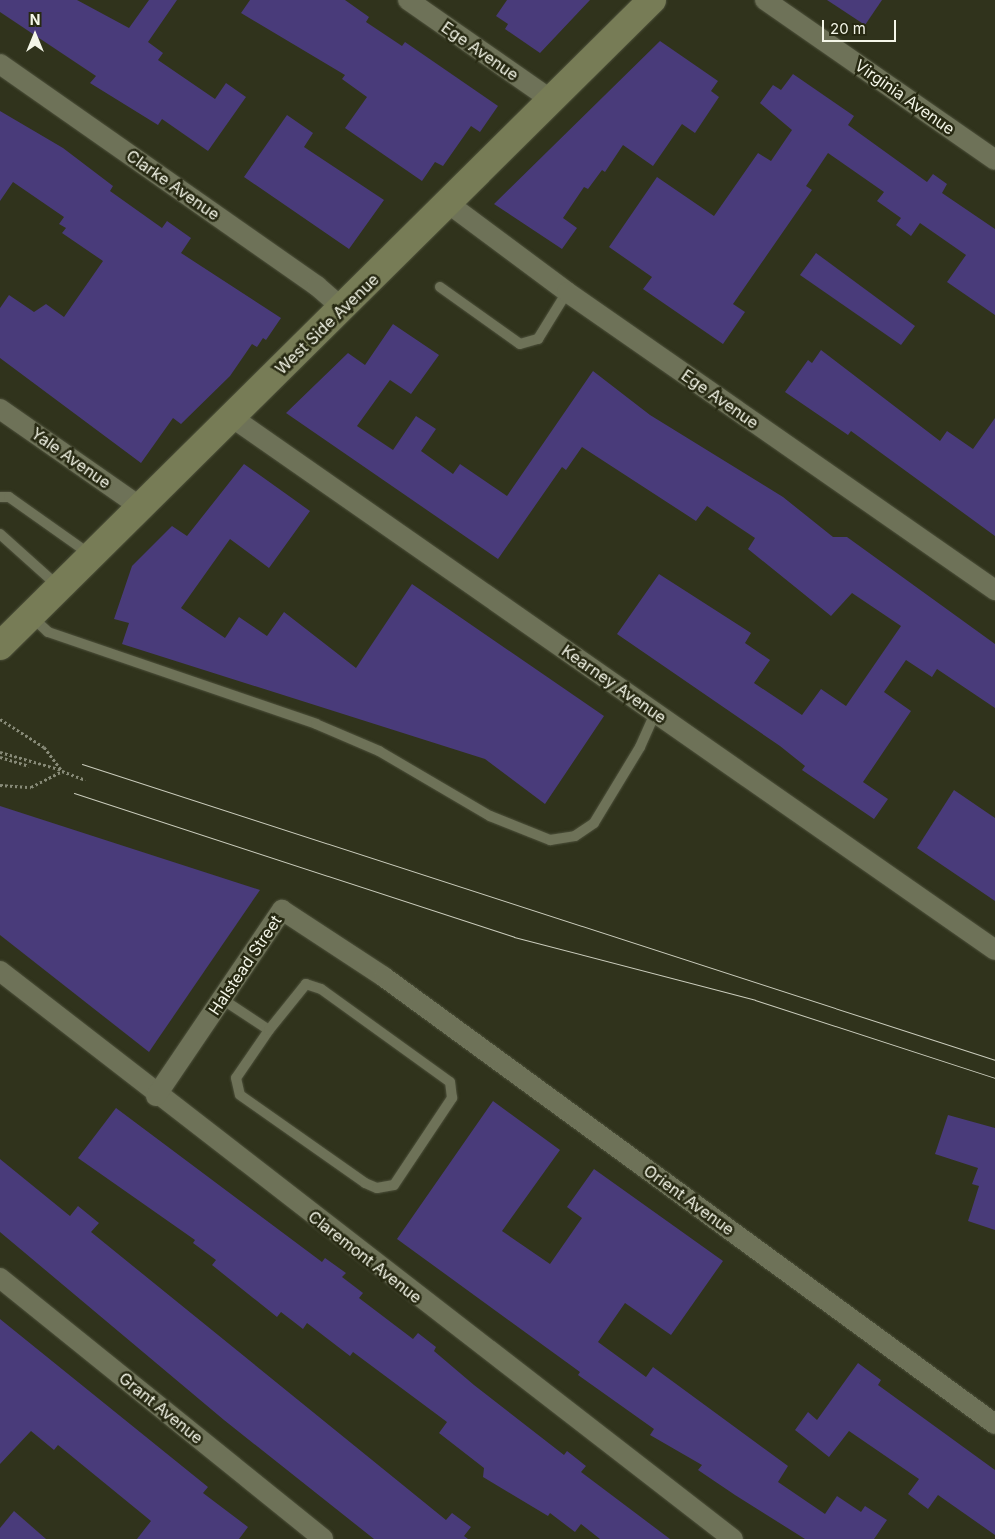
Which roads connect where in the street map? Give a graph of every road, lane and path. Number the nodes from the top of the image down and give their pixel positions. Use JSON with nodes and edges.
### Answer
{"nodes":[{"id":1,"x":408,"y":0,"type":"edge"},
{"id":2,"x":652,"y":0,"type":"edge"},
{"id":3,"x":765,"y":0,"type":"edge"},
{"id":4,"x":0,"y":64,"type":"edge"},
{"id":5,"x":552,"y":101,"type":"junction"},
{"id":6,"x":995,"y":160,"type":"edge"},
{"id":7,"x":449,"y":204,"type":"junction"},
{"id":8,"x":440,"y":286,"type":"dead end"},
{"id":9,"x":567,"y":292,"type":"junction"},
{"id":10,"x":344,"y":309,"type":"junction"},
{"id":11,"x":0,"y":409,"type":"edge"},
{"id":12,"x":233,"y":418,"type":"junction"},
{"id":13,"x":0,"y":496,"type":"edge"},
{"id":14,"x":142,"y":508,"type":"junction"},
{"id":15,"x":0,"y":534,"type":"edge"},
{"id":16,"x":94,"y":557,"type":"junction"},
{"id":17,"x":61,"y":588,"type":"junction"},
{"id":18,"x":995,"y":590,"type":"edge"},
{"id":19,"x":32,"y":616,"type":"junction"},
{"id":20,"x":0,"y":646,"type":"edge"},
{"id":21,"x":655,"y":712,"type":"junction"},
{"id":22,"x":0,"y":720,"type":"edge"},
{"id":23,"x":0,"y":752,"type":"edge"},
{"id":24,"x":0,"y":757,"type":"edge"},
{"id":25,"x":29,"y":766,"type":"dead end"},
{"id":26,"x":62,"y":771,"type":"junction"},
{"id":27,"x":85,"y":780,"type":"dead end"},
{"id":28,"x":0,"y":785,"type":"edge"},
{"id":29,"x":995,"y":950,"type":"edge"},
{"id":30,"x":0,"y":971,"type":"edge"},
{"id":31,"x":384,"y":977,"type":"joint"},
{"id":32,"x":222,"y":999,"type":"junction"},
{"id":33,"x":270,"y":1030,"type":"junction"},
{"id":34,"x":156,"y":1096,"type":"junction"},
{"id":35,"x":0,"y":1278,"type":"edge"},
{"id":36,"x":995,"y":1424,"type":"edge"},
{"id":37,"x":323,"y":1539,"type":"edge"},
{"id":38,"x":733,"y":1539,"type":"edge"}],
"edges":[{"from":1,"to":5,"type":"street","name":"Ege Avenue"},
{"from":2,"to":5,"type":"main road","name":"West Side Avenue"},
{"from":3,"to":6,"type":"street","name":"Virginia Avenue"},
{"from":4,"to":10,"type":"street","name":"Clarke Avenue"},
{"from":5,"to":7,"type":"main road","name":"West Side Avenue"},
{"from":7,"to":9,"type":"street","name":"Ege Avenue"},
{"from":7,"to":10,"type":"main road","name":"West Side Avenue"},
{"from":8,"to":9,"type":"lane"},
{"from":9,"to":18,"type":"street","name":"Ege Avenue"},
{"from":10,"to":12,"type":"main road","name":"West Side Avenue"},
{"from":11,"to":14,"type":"street","name":"Yale Avenue"},
{"from":12,"to":14,"type":"main road","name":"West Side Avenue"},
{"from":12,"to":21,"type":"street","name":"Kearney Avenue"},
{"from":13,"to":16,"type":"lane"},
{"from":14,"to":16,"type":"main road","name":"West Side Avenue"},
{"from":15,"to":17,"type":"lane"},
{"from":16,"to":17,"type":"main road","name":"West Side Avenue"},
{"from":17,"to":19,"type":"main road","name":"West Side Avenue"},
{"from":19,"to":20,"type":"main road","name":"West Side Avenue"},
{"from":19,"to":21,"type":"lane"},
{"from":21,"to":29,"type":"street","name":"Kearney Avenue"},
{"from":22,"to":26,"type":"path"},
{"from":23,"to":26,"type":"path"},
{"from":24,"to":25,"type":"path"},
{"from":26,"to":27,"type":"path"},
{"from":26,"to":28,"type":"path"},
{"from":30,"to":34,"type":"street","name":"Claremont Avenue"},
{"from":31,"to":32,"type":"street","name":"Halstead Street"},
{"from":31,"to":36,"type":"street","name":"Orient Avenue"},
{"from":32,"to":33,"type":"lane"},
{"from":32,"to":34,"type":"street","name":"Halstead Street"},
{"from":33,"to":33,"type":"lane"},
{"from":34,"to":38,"type":"street","name":"Claremont Avenue"},
{"from":35,"to":37,"type":"street","name":"Grant Avenue"}]}
